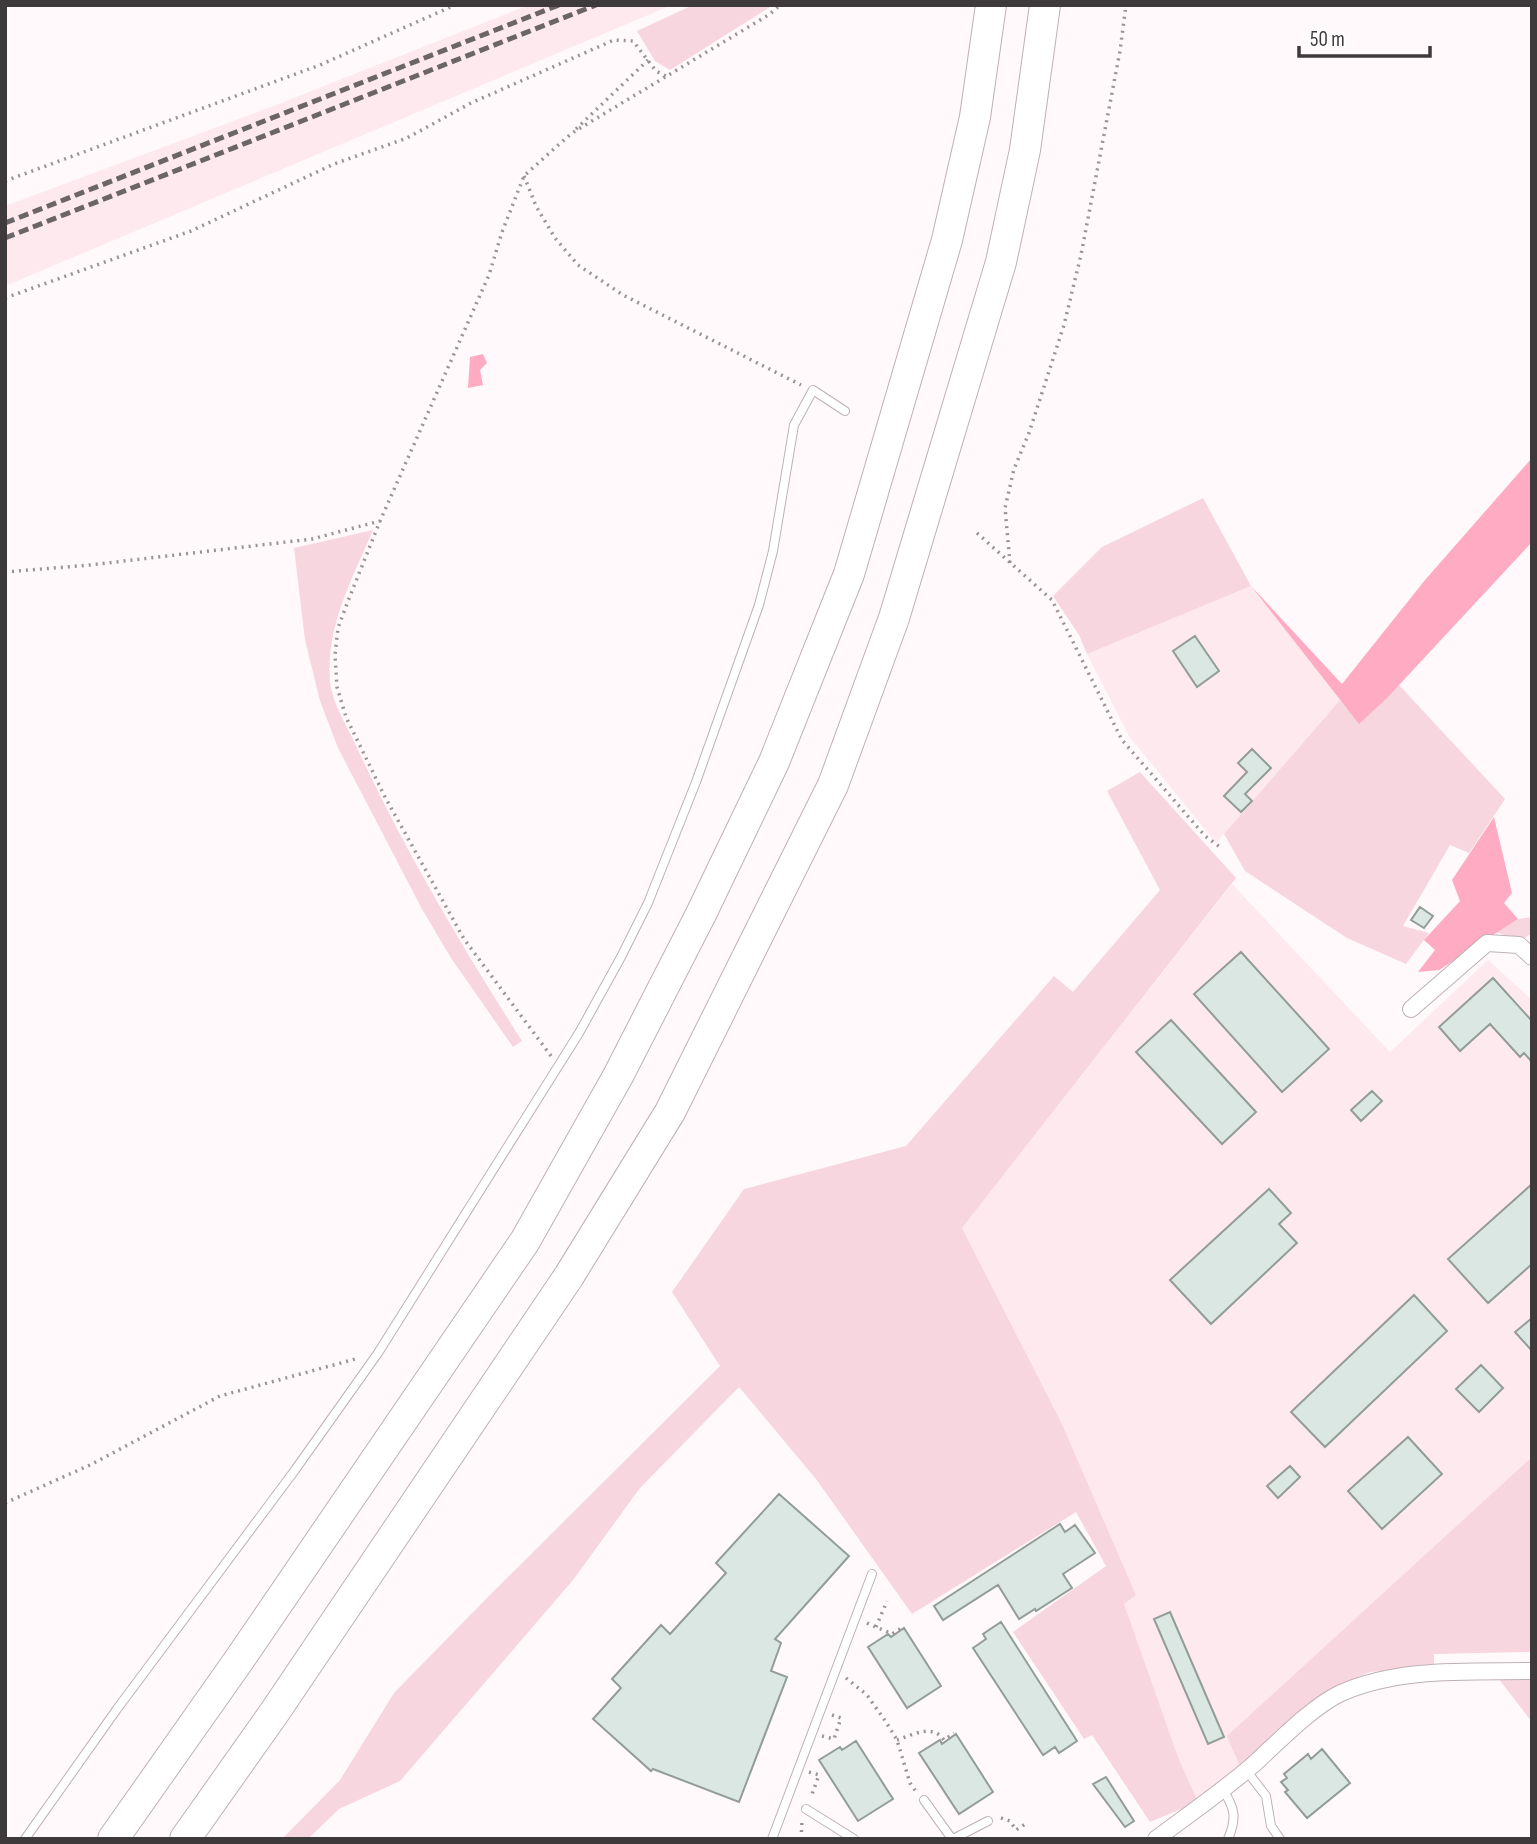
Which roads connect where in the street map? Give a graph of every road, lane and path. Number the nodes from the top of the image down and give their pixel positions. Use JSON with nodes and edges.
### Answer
{"nodes":[{"id":1,"x":455,"y":5,"type":"edge"},
{"id":2,"x":780,"y":5,"type":"edge"},
{"id":3,"x":991,"y":5,"type":"edge"},
{"id":4,"x":1045,"y":5,"type":"edge"},
{"id":5,"x":1126,"y":5,"type":"edge"},
{"id":6,"x":444,"y":7,"type":"edge"},
{"id":7,"x":648,"y":60,"type":"junction"},
{"id":8,"x":668,"y":77,"type":"junction"},
{"id":9,"x":572,"y":133,"type":"junction"},
{"id":10,"x":524,"y":176,"type":"junction"},
{"id":11,"x":5,"y":181,"type":"edge"},
{"id":12,"x":5,"y":298,"type":"edge"},
{"id":13,"x":813,"y":390,"type":"junction"},
{"id":14,"x":845,"y":411,"type":"dead end"},
{"id":15,"x":380,"y":521,"type":"junction"},
{"id":16,"x":977,"y":533,"type":"dead end"},
{"id":17,"x":1010,"y":563,"type":"junction"},
{"id":18,"x":5,"y":572,"type":"edge"},
{"id":19,"x":1220,"y":847,"type":"dead end"},
{"id":20,"x":1532,"y":957,"type":"edge"},
{"id":21,"x":1411,"y":1009,"type":"dead end"},
{"id":22,"x":558,"y":1066,"type":"junction"},
{"id":23,"x":378,"y":1353,"type":"junction"},
{"id":24,"x":5,"y":1503,"type":"edge"},
{"id":25,"x":872,"y":1574,"type":"dead end"},
{"id":26,"x":887,"y":1601,"type":"dead end"},
{"id":27,"x":903,"y":1627,"type":"dead end"},
{"id":28,"x":1532,"y":1671,"type":"edge"},
{"id":29,"x":844,"y":1674,"type":"dead end"},
{"id":30,"x":832,"y":1705,"type":"dead end"},
{"id":31,"x":954,"y":1733,"type":"dead end"},
{"id":32,"x":820,"y":1735,"type":"dead end"},
{"id":33,"x":1246,"y":1770,"type":"junction"},
{"id":34,"x":806,"y":1771,"type":"dead end"},
{"id":35,"x":1223,"y":1790,"type":"junction"},
{"id":36,"x":924,"y":1800,"type":"dead end"},
{"id":37,"x":806,"y":1809,"type":"junction"},
{"id":38,"x":988,"y":1821,"type":"dead end"},
{"id":39,"x":25,"y":1839,"type":"edge"},
{"id":40,"x":113,"y":1839,"type":"edge"},
{"id":41,"x":185,"y":1839,"type":"edge"},
{"id":42,"x":772,"y":1839,"type":"edge"},
{"id":43,"x":802,"y":1839,"type":"edge"},
{"id":44,"x":854,"y":1839,"type":"edge"},
{"id":45,"x":952,"y":1839,"type":"edge"},
{"id":46,"x":1156,"y":1839,"type":"edge"},
{"id":47,"x":1228,"y":1839,"type":"edge"},
{"id":48,"x":1280,"y":1839,"type":"edge"}],
"edges":[{"from":1,"to":6,"type":"path"},
{"from":2,"to":8,"type":"path"},
{"from":3,"to":40,"type":"highway"},
{"from":4,"to":41,"type":"highway"},
{"from":5,"to":17,"type":"path"},
{"from":6,"to":11,"type":"path"},
{"from":7,"to":8,"type":"path"},
{"from":7,"to":9,"type":"path"},
{"from":7,"to":12,"type":"path"},
{"from":8,"to":9,"type":"path"},
{"from":9,"to":10,"type":"path"},
{"from":10,"to":13,"type":"path"},
{"from":10,"to":15,"type":"path"},
{"from":13,"to":14,"type":"lane"},
{"from":13,"to":22,"type":"lane"},
{"from":15,"to":18,"type":"path"},
{"from":15,"to":22,"type":"path"},
{"from":16,"to":17,"type":"path"},
{"from":17,"to":19,"type":"path"},
{"from":20,"to":21,"type":"street"},
{"from":22,"to":23,"type":"lane"},
{"from":23,"to":24,"type":"path"},
{"from":23,"to":39,"type":"lane"},
{"from":25,"to":42,"type":"lane"},
{"from":26,"to":27,"type":"path"},
{"from":28,"to":33,"type":"street"},
{"from":29,"to":31,"type":"path"},
{"from":30,"to":32,"type":"path"},
{"from":33,"to":35,"type":"street"},
{"from":33,"to":48,"type":"lane"},
{"from":34,"to":37,"type":"path"},
{"from":35,"to":46,"type":"street"},
{"from":35,"to":47,"type":"lane"},
{"from":36,"to":45,"type":"lane"},
{"from":37,"to":43,"type":"path"},
{"from":37,"to":44,"type":"lane"},
{"from":38,"to":45,"type":"lane"}]}
